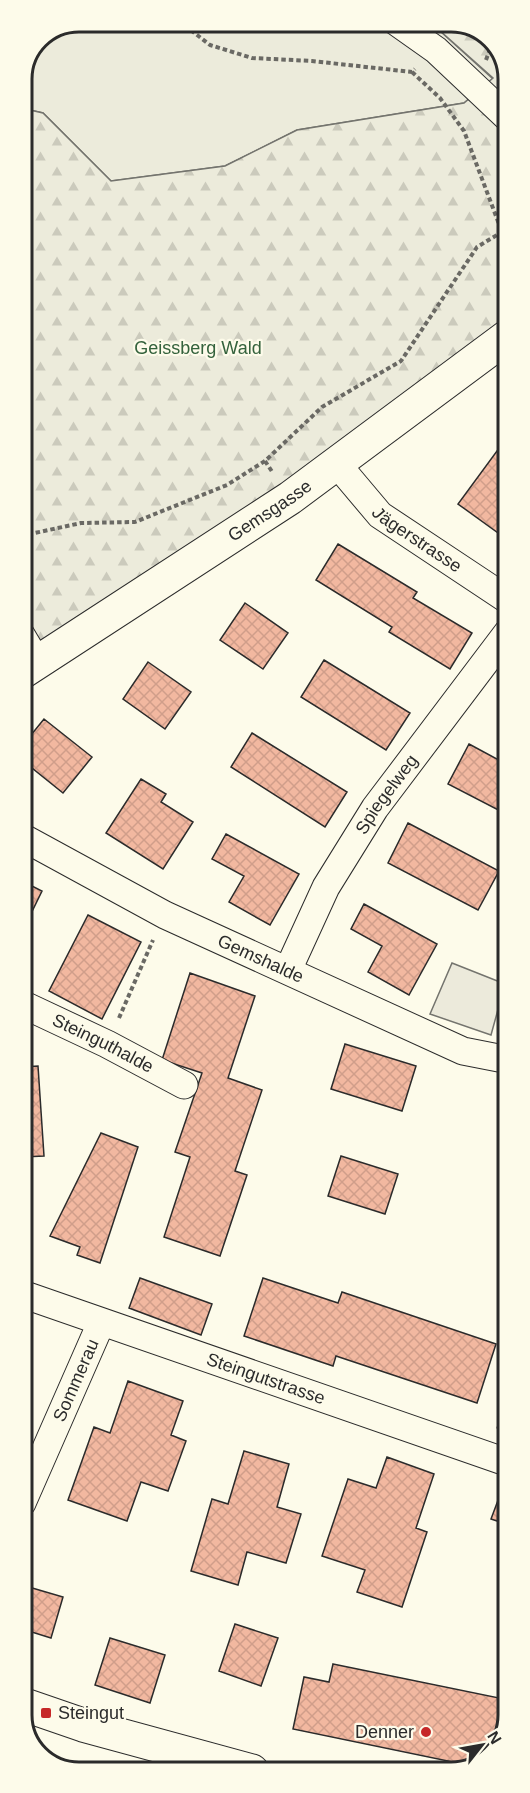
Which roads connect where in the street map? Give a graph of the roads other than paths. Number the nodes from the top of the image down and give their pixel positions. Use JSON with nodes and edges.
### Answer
{"nodes":[{"id":1,"x":411,"y":32,"type":"edge"},
{"id":2,"x":498,"y":109,"type":"edge"},
{"id":3,"x":498,"y":343,"type":"edge"},
{"id":4,"x":337,"y":464,"type":"junction"},
{"id":5,"x":498,"y":593,"type":"edge"},
{"id":6,"x":498,"y":645,"type":"edge"},
{"id":7,"x":33,"y":667,"type":"edge"},
{"id":8,"x":32,"y":842,"type":"edge"},
{"id":9,"x":288,"y":970,"type":"junction"},
{"id":10,"x":32,"y":1009,"type":"edge"},
{"id":11,"x":498,"y":1058,"type":"edge"},
{"id":12,"x":184,"y":1085,"type":"dead end"},
{"id":13,"x":32,"y":1298,"type":"edge"},
{"id":14,"x":101,"y":1323,"type":"junction"},
{"id":15,"x":498,"y":1459,"type":"edge"},
{"id":16,"x":32,"y":1480,"type":"edge"},
{"id":17,"x":32,"y":1707,"type":"edge"},
{"id":18,"x":217,"y":1761,"type":"edge"}],
"edges":[{"from":1,"to":2,"type":"street"},
{"from":3,"to":4,"type":"street","name":"Gemsgasse"},
{"from":4,"to":5,"type":"street","name":"Jägerstrasse"},
{"from":4,"to":7,"type":"street","name":"Gemsgasse"},
{"from":6,"to":9,"type":"street","name":"Spiegelweg"},
{"from":8,"to":9,"type":"street","name":"Gemshalde"},
{"from":9,"to":11,"type":"street","name":"Gemshalde"},
{"from":10,"to":12,"type":"street","name":"Steinguthalde"},
{"from":13,"to":14,"type":"street","name":"Steingutstrasse"},
{"from":14,"to":15,"type":"street","name":"Steingutstrasse"},
{"from":14,"to":16,"type":"street","name":"Sommerau"},
{"from":17,"to":18,"type":"street"}]}
